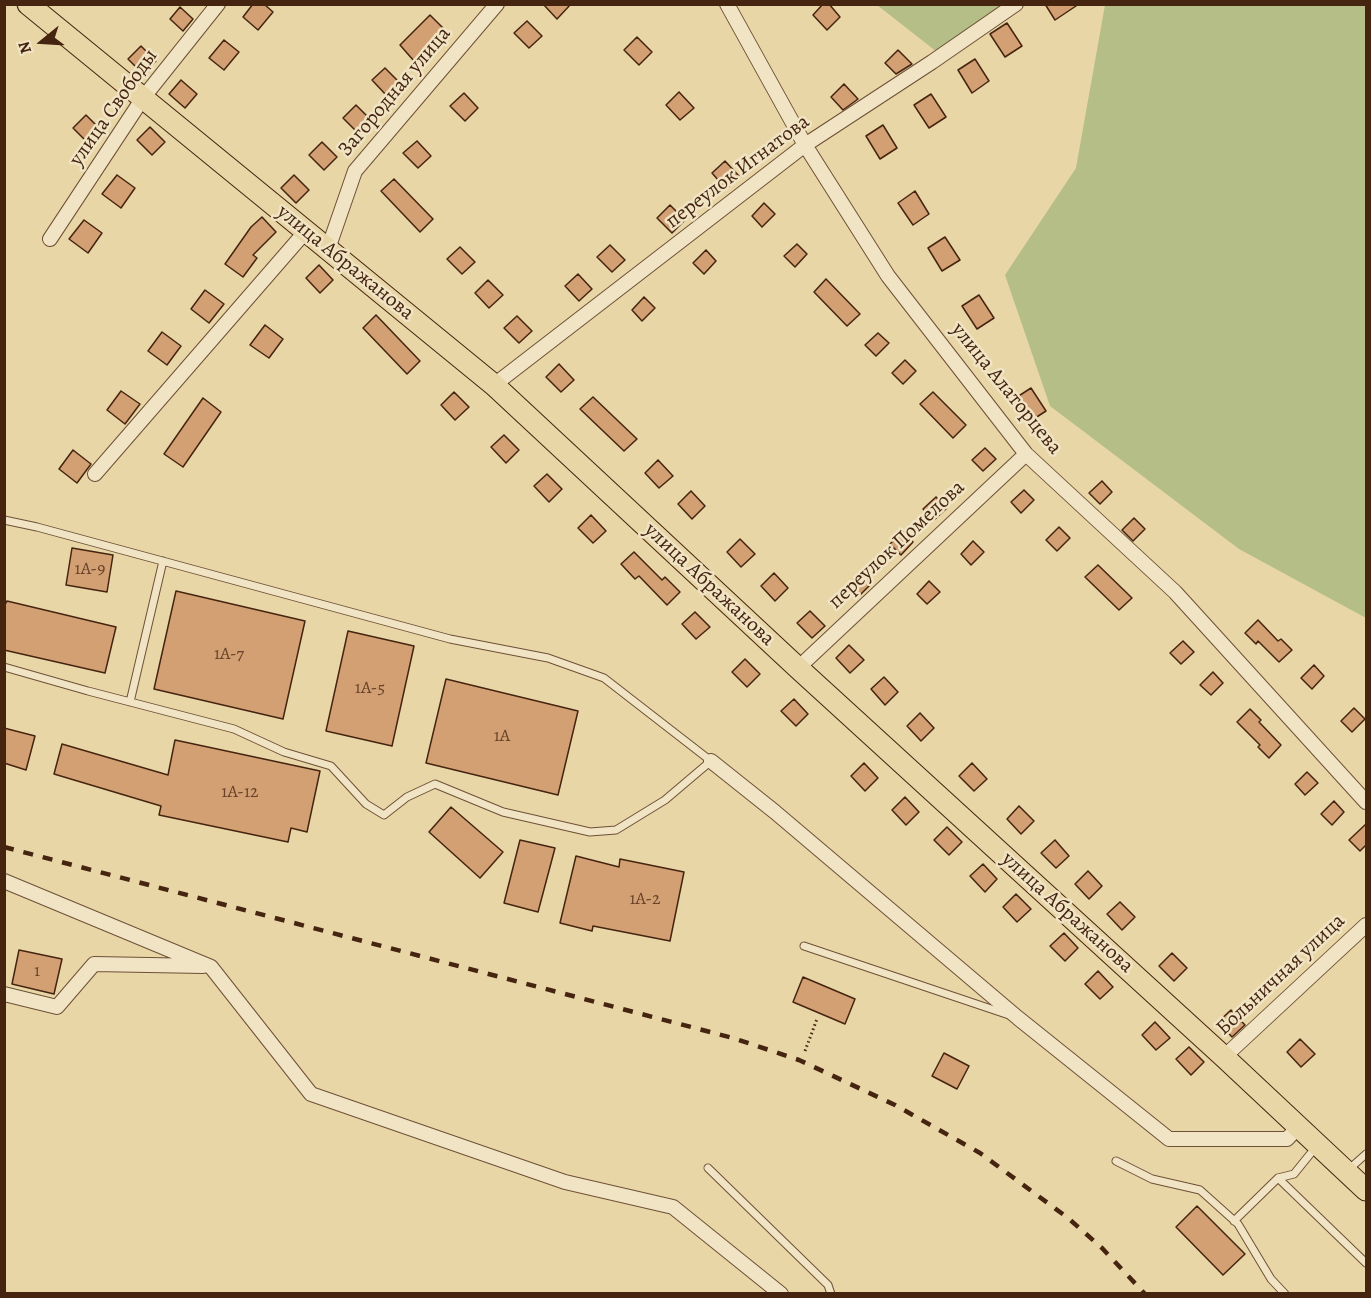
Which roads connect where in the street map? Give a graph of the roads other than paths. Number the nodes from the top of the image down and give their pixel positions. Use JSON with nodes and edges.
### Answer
{"nodes":[{"id":1,"x":28,"y":4,"type":"edge"},
{"id":2,"x":218,"y":4,"type":"edge"},
{"id":3,"x":496,"y":4,"type":"edge"},
{"id":4,"x":727,"y":4,"type":"edge"},
{"id":5,"x":1016,"y":4,"type":"edge"},
{"id":6,"x":143,"y":98,"type":"junction"},
{"id":7,"x":805,"y":145,"type":"junction"},
{"id":8,"x":306,"y":231,"type":"junction"},
{"id":9,"x":50,"y":239,"type":"dead end"},
{"id":10,"x":328,"y":249,"type":"junction"},
{"id":11,"x":494,"y":385,"type":"junction"},
{"id":12,"x":1026,"y":454,"type":"junction"},
{"id":13,"x":95,"y":474,"type":"dead end"},
{"id":14,"x":4,"y":520,"type":"edge"},
{"id":15,"x":163,"y":561,"type":"junction"},
{"id":16,"x":4,"y":668,"type":"edge"},
{"id":17,"x":798,"y":668,"type":"junction"},
{"id":18,"x":130,"y":702,"type":"junction"},
{"id":19,"x":711,"y":761,"type":"junction"},
{"id":20,"x":1366,"y":802,"type":"edge"},
{"id":21,"x":4,"y":881,"type":"edge"},
{"id":22,"x":1366,"y":925,"type":"edge"},
{"id":23,"x":804,"y":946,"type":"dead end"},
{"id":24,"x":211,"y":967,"type":"junction"},
{"id":25,"x":4,"y":994,"type":"edge"},
{"id":26,"x":1018,"y":1018,"type":"junction"},
{"id":27,"x":1224,"y":1057,"type":"junction"},
{"id":28,"x":1299,"y":1126,"type":"junction"},
{"id":29,"x":1318,"y":1144,"type":"junction"},
{"id":30,"x":1366,"y":1154,"type":"edge"},
{"id":31,"x":1116,"y":1161,"type":"dead end"},
{"id":32,"x":708,"y":1168,"type":"dead end"},
{"id":33,"x":1347,"y":1172,"type":"junction"},
{"id":34,"x":1278,"y":1178,"type":"junction"},
{"id":35,"x":1366,"y":1190,"type":"edge"},
{"id":36,"x":1234,"y":1221,"type":"junction"},
{"id":37,"x":1366,"y":1263,"type":"edge"},
{"id":38,"x":781,"y":1293,"type":"edge"},
{"id":39,"x":831,"y":1293,"type":"edge"},
{"id":40,"x":1285,"y":1293,"type":"edge"}],
"edges":[{"from":1,"to":6,"type":"main road","name":"улица Абражанова"},
{"from":2,"to":6,"type":"street","name":"улица Свободы"},
{"from":3,"to":10,"type":"street","name":"Загородная улица"},
{"from":4,"to":7,"type":"street","name":"улица Алаторцева"},
{"from":5,"to":7,"type":"street","name":"переулок Игнатова"},
{"from":6,"to":8,"type":"main road","name":"улица Абражанова"},
{"from":6,"to":9,"type":"street","name":"улица Свободы"},
{"from":7,"to":11,"type":"street","name":"переулок Игнатова"},
{"from":7,"to":12,"type":"street","name":"улица Алаторцева"},
{"from":8,"to":10,"type":"main road","name":"улица Абражанова"},
{"from":8,"to":13,"type":"street"},
{"from":10,"to":11,"type":"main road","name":"улица Абражанова"},
{"from":11,"to":17,"type":"main road","name":"улица Абражанова"},
{"from":12,"to":17,"type":"street","name":"переулок Помелова"},
{"from":12,"to":20,"type":"street","name":"улица Алаторцева"},
{"from":14,"to":15,"type":"lane"},
{"from":15,"to":18,"type":"lane"},
{"from":15,"to":19,"type":"lane"},
{"from":16,"to":18,"type":"lane"},
{"from":17,"to":27,"type":"main road","name":"улица Абражанова"},
{"from":18,"to":19,"type":"lane"},
{"from":19,"to":26,"type":"street"},
{"from":21,"to":24,"type":"street"},
{"from":22,"to":27,"type":"street","name":"Больничная улица"},
{"from":23,"to":26,"type":"lane"},
{"from":24,"to":25,"type":"street"},
{"from":24,"to":38,"type":"street"},
{"from":26,"to":28,"type":"street"},
{"from":27,"to":28,"type":"main road","name":"улица Абражанова"},
{"from":28,"to":29,"type":"main road","name":"улица Абражанова"},
{"from":29,"to":33,"type":"main road","name":"улица Абражанова"},
{"from":29,"to":34,"type":"lane"},
{"from":30,"to":33,"type":"lane"},
{"from":31,"to":36,"type":"lane"},
{"from":32,"to":39,"type":"lane"},
{"from":33,"to":35,"type":"main road","name":"улица Абражанова"},
{"from":34,"to":36,"type":"lane"},
{"from":34,"to":37,"type":"lane"},
{"from":36,"to":40,"type":"lane"}]}
